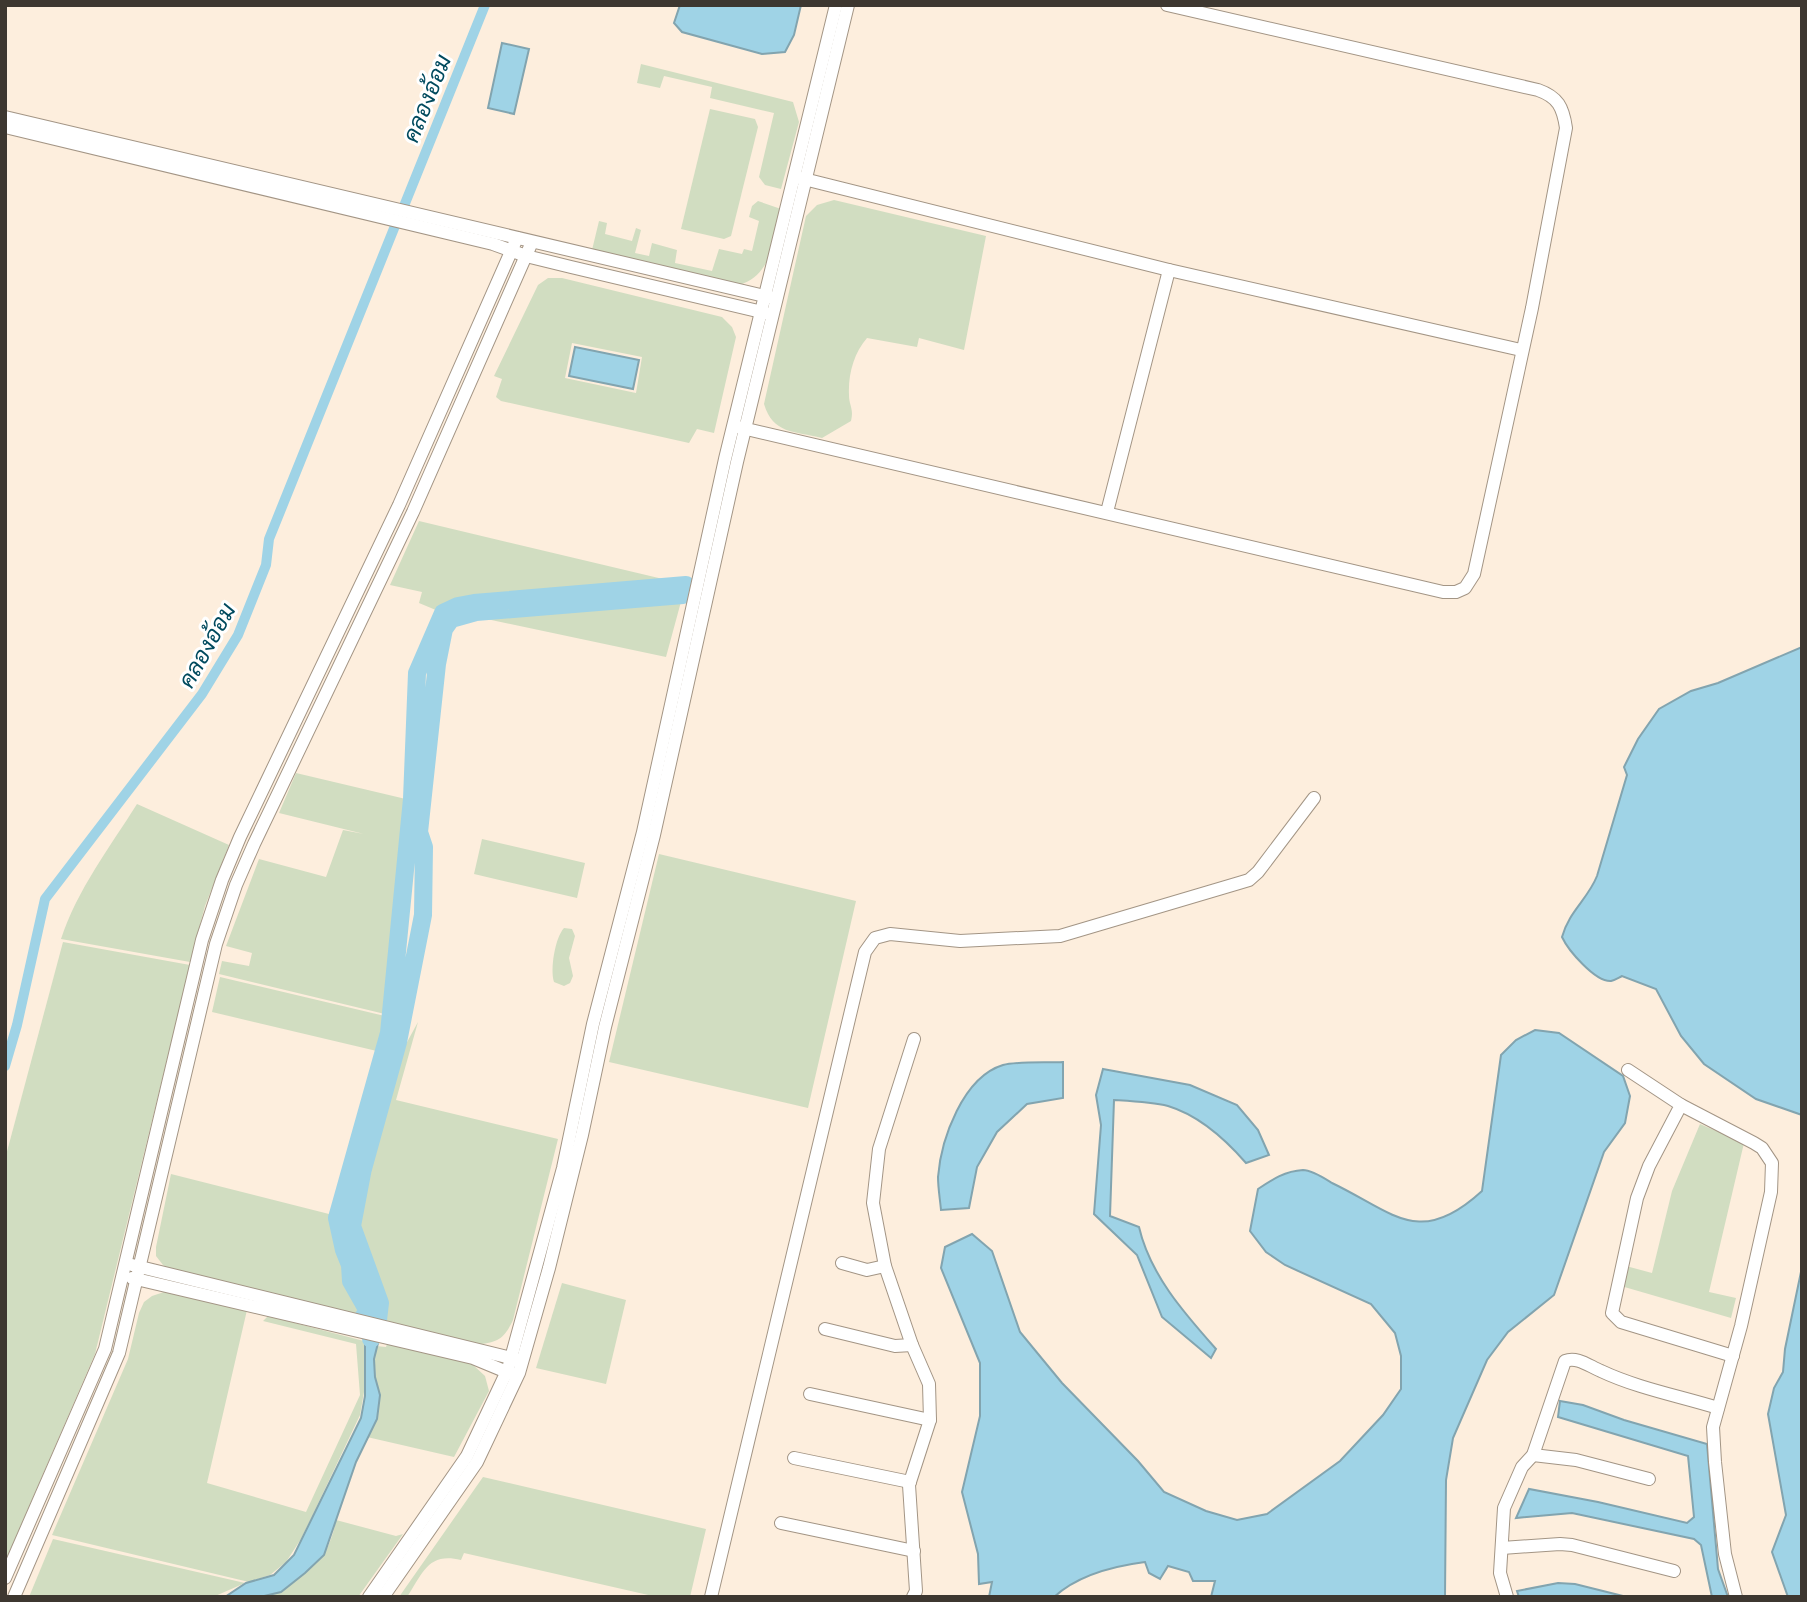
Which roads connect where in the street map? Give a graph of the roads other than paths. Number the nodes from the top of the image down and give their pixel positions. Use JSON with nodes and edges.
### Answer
{"nodes":[{"id":1,"x":836,"y":5,"type":"edge"},
{"id":2,"x":848,"y":5,"type":"edge"},
{"id":3,"x":1167,"y":5,"type":"edge"},
{"id":4,"x":5,"y":117,"type":"edge"},
{"id":5,"x":5,"y":127,"type":"edge"},
{"id":6,"x":800,"y":178,"type":"junction"},
{"id":7,"x":517,"y":238,"type":"junction"},
{"id":8,"x":532,"y":242,"type":"junction"},
{"id":9,"x":512,"y":251,"type":"junction"},
{"id":10,"x":526,"y":256,"type":"junction"},
{"id":11,"x":1170,"y":270,"type":"junction"},
{"id":12,"x":771,"y":298,"type":"junction"},
{"id":13,"x":767,"y":313,"type":"junction"},
{"id":14,"x":1521,"y":350,"type":"junction"},
{"id":15,"x":739,"y":428,"type":"junction"},
{"id":16,"x":1108,"y":512,"type":"junction"},
{"id":17,"x":1314,"y":798,"type":"dead end"},
{"id":18,"x":914,"y":1039,"type":"dead end"},
{"id":19,"x":1628,"y":1070,"type":"dead end"},
{"id":20,"x":1681,"y":1105,"type":"junction"},
{"id":21,"x":842,"y":1263,"type":"dead end"},
{"id":22,"x":885,"y":1266,"type":"junction"},
{"id":23,"x":123,"y":1270,"type":"junction"},
{"id":24,"x":139,"y":1273,"type":"junction"},
{"id":25,"x":825,"y":1329,"type":"dead end"},
{"id":26,"x":381,"y":1331,"type":"junction"},
{"id":27,"x":912,"y":1345,"type":"junction"},
{"id":28,"x":1733,"y":1356,"type":"junction"},
{"id":29,"x":517,"y":1359,"type":"junction"},
{"id":30,"x":512,"y":1375,"type":"junction"},
{"id":31,"x":810,"y":1394,"type":"dead end"},
{"id":32,"x":1718,"y":1408,"type":"junction"},
{"id":33,"x":930,"y":1420,"type":"junction"},
{"id":34,"x":1533,"y":1455,"type":"junction"},
{"id":35,"x":793,"y":1458,"type":"dead end"},
{"id":36,"x":1649,"y":1479,"type":"dead end"},
{"id":37,"x":910,"y":1482,"type":"junction"},
{"id":38,"x":781,"y":1523,"type":"dead end"},
{"id":39,"x":1502,"y":1548,"type":"junction"},
{"id":40,"x":915,"y":1551,"type":"junction"},
{"id":41,"x":1674,"y":1571,"type":"dead end"},
{"id":42,"x":5,"y":1578,"type":"edge"},
{"id":43,"x":14,"y":1597,"type":"edge"},
{"id":44,"x":369,"y":1597,"type":"edge"},
{"id":45,"x":383,"y":1597,"type":"edge"},
{"id":46,"x":711,"y":1597,"type":"edge"},
{"id":47,"x":913,"y":1597,"type":"edge"},
{"id":48,"x":1507,"y":1597,"type":"edge"},
{"id":49,"x":1736,"y":1597,"type":"edge"}],
"edges":[{"from":1,"to":6,"type":"street"},
{"from":2,"to":6,"type":"street"},
{"from":3,"to":14,"type":"street"},
{"from":4,"to":7,"type":"street"},
{"from":5,"to":9,"type":"street"},
{"from":6,"to":11,"type":"street"},
{"from":6,"to":12,"type":"street"},
{"from":7,"to":8,"type":"street"},
{"from":7,"to":9,"type":"street"},
{"from":8,"to":10,"type":"street"},
{"from":8,"to":12,"type":"street"},
{"from":9,"to":10,"type":"street"},
{"from":9,"to":23,"type":"street"},
{"from":10,"to":13,"type":"street"},
{"from":10,"to":24,"type":"street"},
{"from":11,"to":14,"type":"street"},
{"from":11,"to":16,"type":"street"},
{"from":12,"to":13,"type":"street"},
{"from":13,"to":15,"type":"street"},
{"from":14,"to":16,"type":"street"},
{"from":15,"to":16,"type":"street"},
{"from":15,"to":29,"type":"street"},
{"from":17,"to":46,"type":"street"},
{"from":18,"to":22,"type":"street"},
{"from":19,"to":20,"type":"street"},
{"from":20,"to":28,"type":"street"},
{"from":20,"to":28,"type":"street"},
{"from":21,"to":22,"type":"street"},
{"from":22,"to":27,"type":"street"},
{"from":23,"to":24,"type":"street"},
{"from":23,"to":42,"type":"street"},
{"from":24,"to":26,"type":"street"},
{"from":24,"to":43,"type":"street"},
{"from":25,"to":27,"type":"street"},
{"from":26,"to":29,"type":"street"},
{"from":26,"to":30,"type":"street"},
{"from":27,"to":33,"type":"street"},
{"from":28,"to":32,"type":"street"},
{"from":29,"to":30,"type":"street"},
{"from":30,"to":44,"type":"street"},
{"from":30,"to":45,"type":"street"},
{"from":31,"to":33,"type":"street"},
{"from":32,"to":34,"type":"street"},
{"from":32,"to":49,"type":"street"},
{"from":33,"to":37,"type":"street"},
{"from":34,"to":36,"type":"street"},
{"from":34,"to":39,"type":"street"},
{"from":35,"to":37,"type":"street"},
{"from":37,"to":40,"type":"street"},
{"from":38,"to":40,"type":"street"},
{"from":39,"to":41,"type":"street"},
{"from":39,"to":48,"type":"street"},
{"from":40,"to":47,"type":"street"}]}
